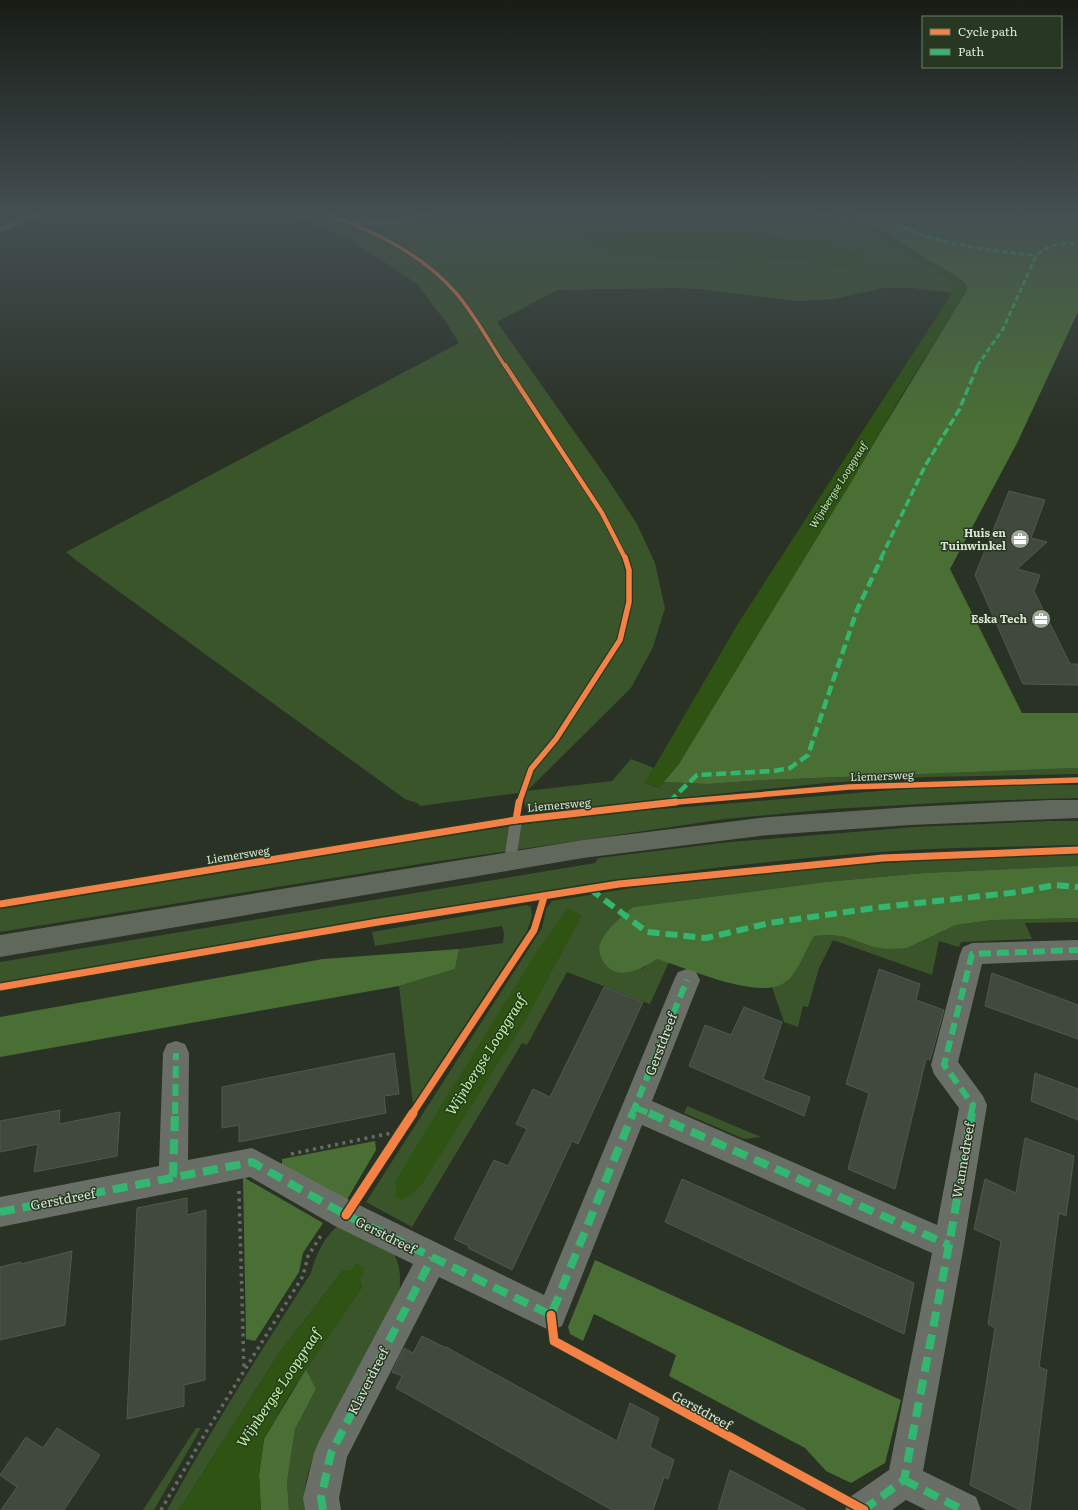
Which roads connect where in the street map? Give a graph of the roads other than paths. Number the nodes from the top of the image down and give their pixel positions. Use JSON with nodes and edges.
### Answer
{"nodes":[{"id":1,"x":1078,"y":809,"type":"edge"},
{"id":2,"x":516,"y":820,"type":"dead end"},
{"id":3,"x":510,"y":861,"type":"junction"},
{"id":4,"x":0,"y":946,"type":"edge"},
{"id":5,"x":1078,"y":950,"type":"edge"},
{"id":6,"x":686,"y":980,"type":"dead end"},
{"id":7,"x":176,"y":1052,"type":"dead end"},
{"id":8,"x":636,"y":1108,"type":"junction"},
{"id":9,"x":173,"y":1177,"type":"junction"},
{"id":10,"x":0,"y":1212,"type":"edge"},
{"id":11,"x":949,"y":1245,"type":"junction"},
{"id":12,"x":432,"y":1258,"type":"junction"},
{"id":13,"x":904,"y":1480,"type":"junction"},
{"id":14,"x":323,"y":1510,"type":"edge"},
{"id":15,"x":863,"y":1510,"type":"edge"},
{"id":16,"x":963,"y":1510,"type":"edge"}],
"edges":[{"from":1,"to":3,"type":"main road"},
{"from":2,"to":3,"type":"lane"},
{"from":3,"to":4,"type":"main road"},
{"from":5,"to":11,"type":"street","name":"Wannedreef"},
{"from":6,"to":8,"type":"street","name":"Gerstdreef"},
{"from":7,"to":9,"type":"street"},
{"from":8,"to":11,"type":"street"},
{"from":8,"to":12,"type":"street","name":"Gerstdreef"},
{"from":9,"to":10,"type":"street","name":"Gerstdreef"},
{"from":9,"to":12,"type":"street","name":"Gerstdreef"},
{"from":11,"to":13,"type":"street","name":"Wannedreef"},
{"from":12,"to":14,"type":"street","name":"Klaverdreef"},
{"from":13,"to":15,"type":"street"},
{"from":13,"to":16,"type":"street"}]}
